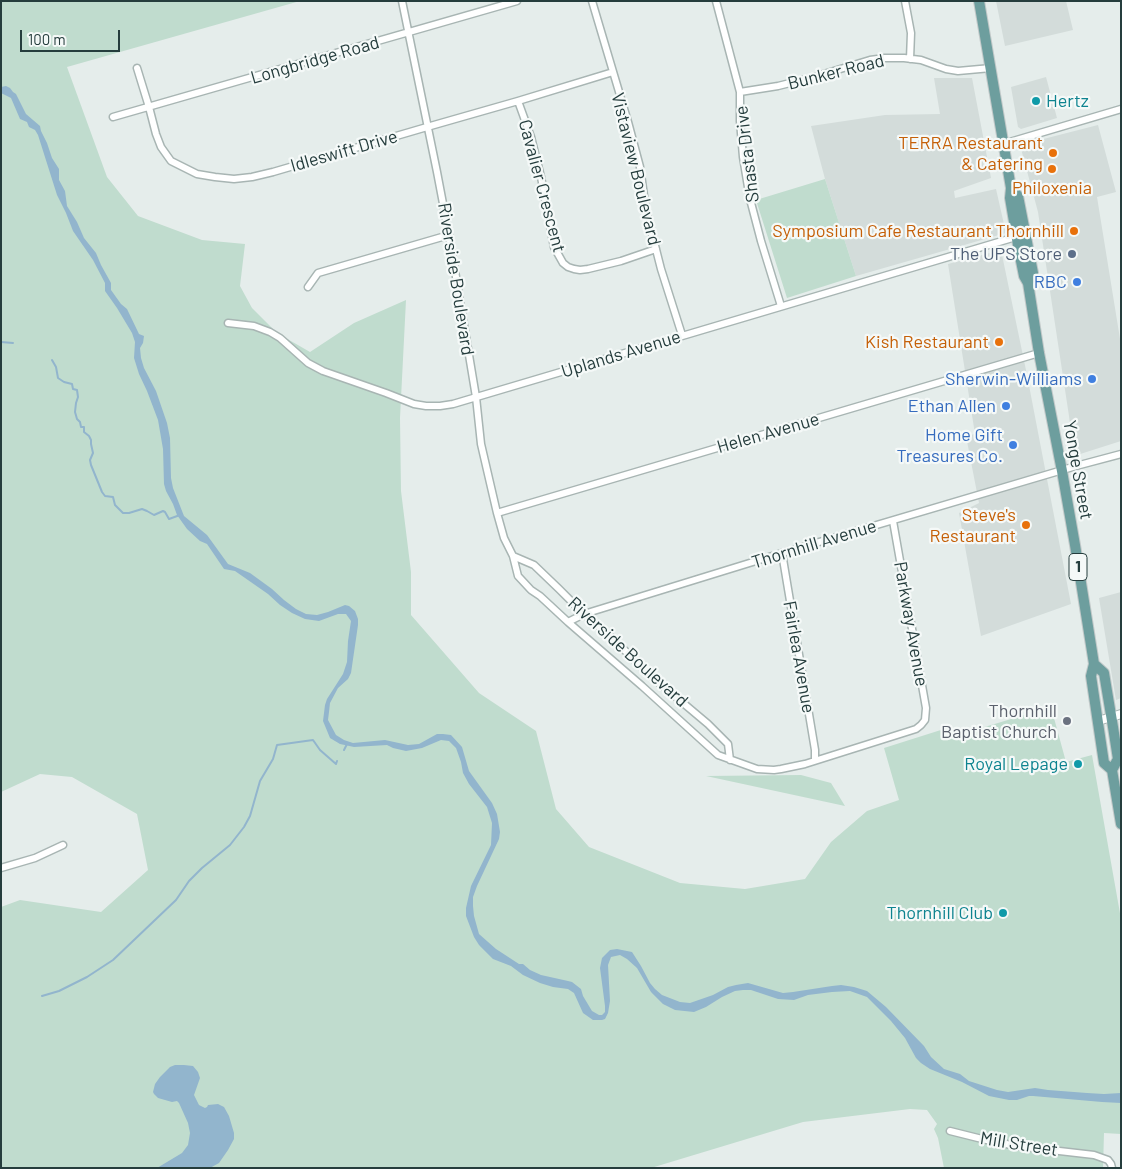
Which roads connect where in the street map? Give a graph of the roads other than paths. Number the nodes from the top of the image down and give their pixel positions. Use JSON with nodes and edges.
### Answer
{"nodes":[{"id":1,"x":402,"y":1,"type":"edge"},
{"id":2,"x":517,"y":1,"type":"edge"},
{"id":3,"x":592,"y":1,"type":"edge"},
{"id":4,"x":716,"y":1,"type":"edge"},
{"id":5,"x":905,"y":1,"type":"edge"},
{"id":6,"x":980,"y":1,"type":"edge"},
{"id":7,"x":409,"y":33,"type":"junction"},
{"id":8,"x":910,"y":59,"type":"junction"},
{"id":9,"x":137,"y":68,"type":"dead end"},
{"id":10,"x":991,"y":68,"type":"junction"},
{"id":11,"x":613,"y":72,"type":"junction"},
{"id":12,"x":740,"y":92,"type":"junction"},
{"id":13,"x":518,"y":102,"type":"junction"},
{"id":14,"x":149,"y":107,"type":"junction"},
{"id":15,"x":1121,"y":108,"type":"edge"},
{"id":16,"x":113,"y":117,"type":"dead end"},
{"id":17,"x":427,"y":126,"type":"junction"},
{"id":18,"x":1003,"y":144,"type":"junction"},
{"id":19,"x":449,"y":235,"type":"junction"},
{"id":20,"x":1021,"y":235,"type":"junction"},
{"id":21,"x":656,"y":249,"type":"junction"},
{"id":22,"x":308,"y":286,"type":"dead end"},
{"id":23,"x":781,"y":306,"type":"junction"},
{"id":24,"x":228,"y":323,"type":"dead end"},
{"id":25,"x":682,"y":336,"type":"junction"},
{"id":26,"x":1039,"y":353,"type":"junction"},
{"id":27,"x":476,"y":397,"type":"junction"},
{"id":28,"x":1121,"y":454,"type":"edge"},
{"id":29,"x":1062,"y":471,"type":"junction"},
{"id":30,"x":497,"y":513,"type":"junction"},
{"id":31,"x":893,"y":520,"type":"junction"},
{"id":32,"x":782,"y":553,"type":"junction"},
{"id":33,"x":513,"y":556,"type":"junction"},
{"id":34,"x":584,"y":614,"type":"junction"},
{"id":35,"x":568,"y":622,"type":"junction"},
{"id":36,"x":1094,"y":664,"type":"junction"},
{"id":37,"x":1116,"y":716,"type":"edge"},
{"id":38,"x":1098,"y":721,"type":"junction"},
{"id":39,"x":921,"y":725,"type":"joint"},
{"id":40,"x":730,"y":760,"type":"junction"},
{"id":41,"x":816,"y":760,"type":"junction"},
{"id":42,"x":1112,"y":770,"type":"junction"},
{"id":43,"x":1121,"y":824,"type":"edge"},
{"id":44,"x":63,"y":845,"type":"dead end"},
{"id":45,"x":1,"y":868,"type":"edge"},
{"id":46,"x":950,"y":1131,"type":"dead end"},
{"id":47,"x":1112,"y":1168,"type":"edge"}],
"edges":[{"from":1,"to":7,"type":"street","name":"Riverside Boulevard"},
{"from":2,"to":7,"type":"street","name":"Longbridge Road"},
{"from":3,"to":11,"type":"street","name":"Vistaview Boulevard"},
{"from":4,"to":12,"type":"street","name":"Shasta Drive"},
{"from":5,"to":8,"type":"street"},
{"from":6,"to":10,"type":"main road","name":"Yonge Street","number":"1"},
{"from":7,"to":14,"type":"street","name":"Longbridge Road"},
{"from":7,"to":17,"type":"street","name":"Riverside Boulevard"},
{"from":8,"to":10,"type":"street","name":"Bunker Road"},
{"from":8,"to":12,"type":"street","name":"Bunker Road"},
{"from":9,"to":14,"type":"street","name":"Idleswift Drive"},
{"from":10,"to":18,"type":"main road","name":"Yonge Street","number":"1"},
{"from":11,"to":13,"type":"street","name":"Idleswift Drive"},
{"from":11,"to":21,"type":"street","name":"Vistaview Boulevard"},
{"from":12,"to":23,"type":"street","name":"Shasta Drive"},
{"from":13,"to":17,"type":"street","name":"Idleswift Drive"},
{"from":13,"to":21,"type":"street","name":"Cavalier Crescent"},
{"from":14,"to":16,"type":"street","name":"Longbridge Road"},
{"from":14,"to":17,"type":"street","name":"Idleswift Drive"},
{"from":15,"to":18,"type":"street"},
{"from":17,"to":19,"type":"street","name":"Riverside Boulevard"},
{"from":18,"to":20,"type":"main road","name":"Yonge Street","number":"1"},
{"from":19,"to":22,"type":"street"},
{"from":19,"to":27,"type":"street","name":"Riverside Boulevard"},
{"from":20,"to":23,"type":"street","name":"Uplands Avenue"},
{"from":20,"to":26,"type":"main road","name":"Yonge Street","number":"1"},
{"from":21,"to":25,"type":"street","name":"Vistaview Boulevard"},
{"from":23,"to":25,"type":"street","name":"Uplands Avenue"},
{"from":24,"to":27,"type":"street","name":"Uplands Avenue"},
{"from":25,"to":27,"type":"street","name":"Uplands Avenue"},
{"from":26,"to":29,"type":"main road","name":"Yonge Street","number":"1"},
{"from":26,"to":30,"type":"street","name":"Helen Avenue"},
{"from":27,"to":30,"type":"street","name":"Riverside Boulevard"},
{"from":28,"to":29,"type":"street","name":"Thornhill Avenue"},
{"from":29,"to":31,"type":"street","name":"Thornhill Avenue"},
{"from":29,"to":36,"type":"main road","name":"Yonge Street","number":"1"},
{"from":30,"to":33,"type":"street","name":"Riverside Boulevard"},
{"from":31,"to":32,"type":"street","name":"Thornhill Avenue"},
{"from":31,"to":39,"type":"street","name":"Parkway Avenue"},
{"from":32,"to":34,"type":"street","name":"Thornhill Avenue"},
{"from":32,"to":41,"type":"street","name":"Fairlea Avenue"},
{"from":33,"to":34,"type":"street","name":"Riverside Boulevard"},
{"from":33,"to":35,"type":"street","name":"Riverside Boulevard"},
{"from":34,"to":35,"type":"street","name":"Thornhill Avenue"},
{"from":34,"to":40,"type":"street","name":"Riverside Boulevard"},
{"from":35,"to":40,"type":"street","name":"Riverside Boulevard"},
{"from":36,"to":37,"type":"main road","name":"Yonge Street","number":"1"},
{"from":36,"to":38,"type":"main road","name":"Yonge Street","number":"1"},
{"from":37,"to":38,"type":"street"},
{"from":37,"to":42,"type":"main road","name":"Yonge Street","number":"1"},
{"from":38,"to":42,"type":"main road","name":"Yonge Street","number":"1"},
{"from":39,"to":41,"type":"street","name":"Riverside Boulevard"},
{"from":40,"to":41,"type":"street","name":"Riverside Boulevard"},
{"from":42,"to":43,"type":"main road","name":"Yonge Street","number":"1"},
{"from":44,"to":45,"type":"street"},
{"from":46,"to":47,"type":"street","name":"Mill Street"}]}
